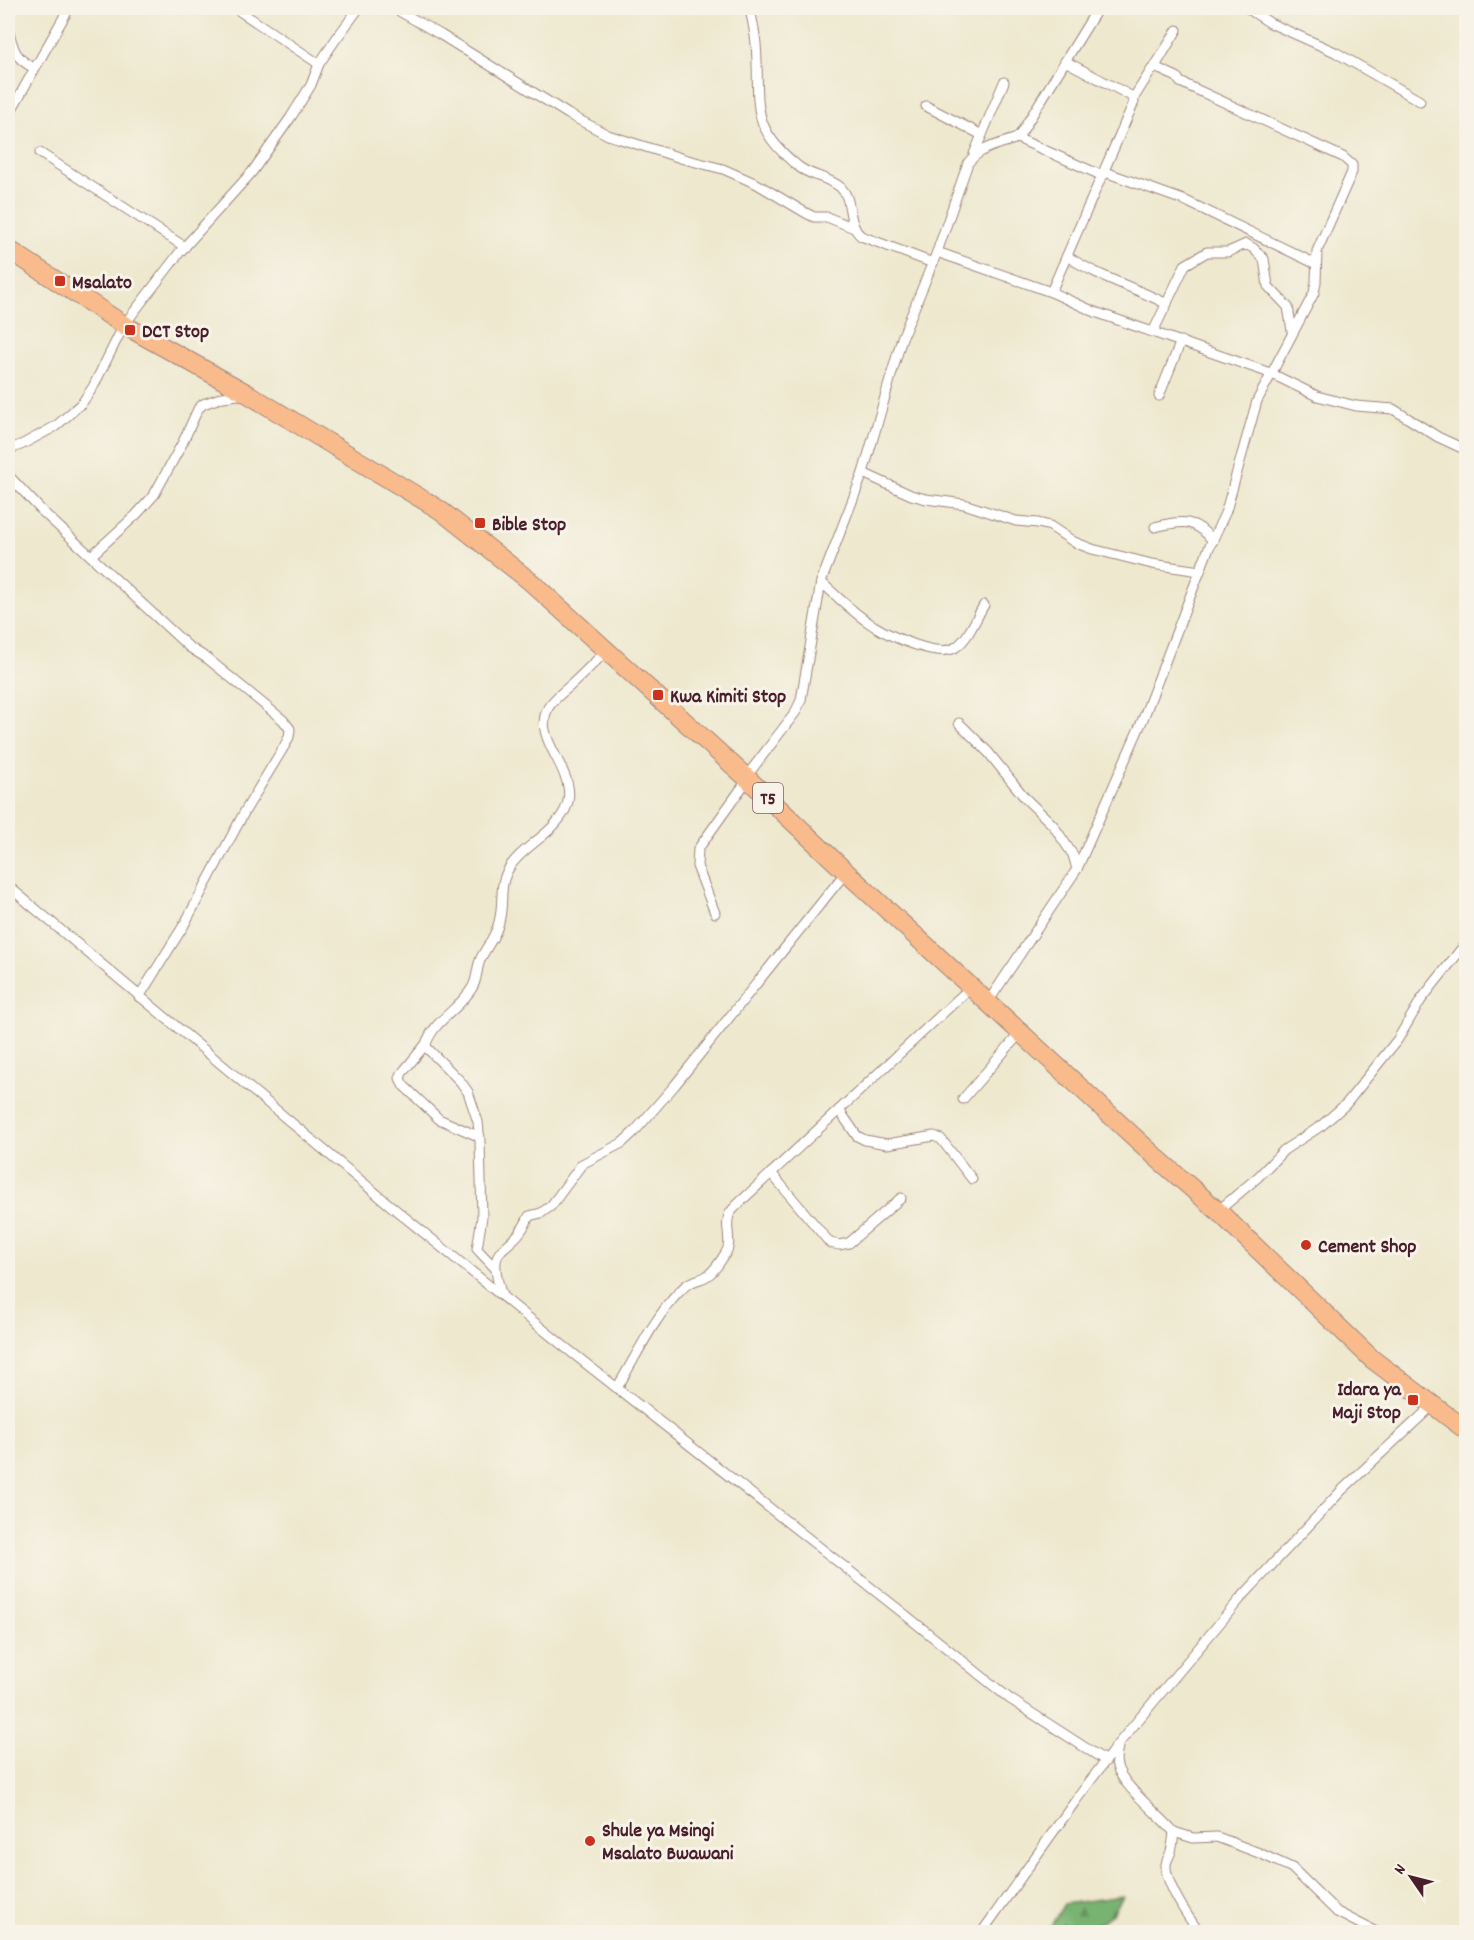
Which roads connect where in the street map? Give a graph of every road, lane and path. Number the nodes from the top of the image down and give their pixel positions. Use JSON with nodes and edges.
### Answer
{"nodes":[{"id":1,"x":69,"y":8,"type":"edge"},
{"id":2,"x":235,"y":8,"type":"edge"},
{"id":3,"x":359,"y":8,"type":"edge"},
{"id":4,"x":394,"y":8,"type":"edge"},
{"id":5,"x":750,"y":8,"type":"edge"},
{"id":6,"x":1098,"y":8,"type":"edge"},
{"id":7,"x":1247,"y":8,"type":"edge"},
{"id":8,"x":8,"y":28,"type":"edge"},
{"id":9,"x":1177,"y":30,"type":"dead end"},
{"id":10,"x":1065,"y":62,"type":"junction"},
{"id":11,"x":320,"y":64,"type":"junction"},
{"id":12,"x":34,"y":68,"type":"junction"},
{"id":13,"x":1154,"y":68,"type":"junction"},
{"id":14,"x":1004,"y":82,"type":"dead end"},
{"id":15,"x":1133,"y":99,"type":"junction"},
{"id":16,"x":1420,"y":100,"type":"dead end"},
{"id":17,"x":926,"y":106,"type":"dead end"},
{"id":18,"x":8,"y":116,"type":"edge"},
{"id":19,"x":982,"y":135,"type":"junction"},
{"id":20,"x":1017,"y":138,"type":"junction"},
{"id":21,"x":40,"y":153,"type":"dead end"},
{"id":22,"x":974,"y":154,"type":"junction"},
{"id":23,"x":1104,"y":174,"type":"junction"},
{"id":24,"x":854,"y":228,"type":"junction"},
{"id":25,"x":185,"y":247,"type":"junction"},
{"id":26,"x":8,"y":249,"type":"edge"},
{"id":27,"x":938,"y":252,"type":"junction"},
{"id":28,"x":1067,"y":256,"type":"junction"},
{"id":29,"x":933,"y":263,"type":"junction"},
{"id":30,"x":1316,"y":264,"type":"junction"},
{"id":31,"x":1051,"y":292,"type":"junction"},
{"id":32,"x":1167,"y":304,"type":"junction"},
{"id":33,"x":124,"y":325,"type":"junction"},
{"id":34,"x":1292,"y":331,"type":"junction"},
{"id":35,"x":1153,"y":332,"type":"junction"},
{"id":36,"x":1181,"y":341,"type":"junction"},
{"id":37,"x":1270,"y":373,"type":"junction"},
{"id":38,"x":248,"y":394,"type":"junction"},
{"id":39,"x":1159,"y":396,"type":"dead end"},
{"id":40,"x":8,"y":450,"type":"edge"},
{"id":41,"x":1467,"y":450,"type":"edge"},
{"id":42,"x":863,"y":473,"type":"junction"},
{"id":43,"x":8,"y":475,"type":"edge"},
{"id":44,"x":1155,"y":527,"type":"dead end"},
{"id":45,"x":1214,"y":541,"type":"junction"},
{"id":46,"x":91,"y":556,"type":"junction"},
{"id":47,"x":1200,"y":571,"type":"junction"},
{"id":48,"x":821,"y":582,"type":"junction"},
{"id":49,"x":984,"y":605,"type":"dead end"},
{"id":50,"x":607,"y":650,"type":"junction"},
{"id":51,"x":959,"y":723,"type":"dead end"},
{"id":52,"x":747,"y":778,"type":"junction"},
{"id":53,"x":1077,"y":869,"type":"junction"},
{"id":54,"x":846,"y":872,"type":"junction"},
{"id":55,"x":8,"y":886,"type":"edge"},
{"id":56,"x":715,"y":913,"type":"dead end"},
{"id":57,"x":1467,"y":943,"type":"edge"},
{"id":58,"x":971,"y":987,"type":"junction"},
{"id":59,"x":139,"y":996,"type":"junction"},
{"id":60,"x":988,"y":1002,"type":"junction"},
{"id":61,"x":1021,"y":1032,"type":"junction"},
{"id":62,"x":426,"y":1044,"type":"junction"},
{"id":63,"x":963,"y":1099,"type":"dead end"},
{"id":64,"x":839,"y":1110,"type":"junction"},
{"id":65,"x":480,"y":1137,"type":"junction"},
{"id":66,"x":771,"y":1173,"type":"junction"},
{"id":67,"x":972,"y":1179,"type":"dead end"},
{"id":68,"x":901,"y":1198,"type":"dead end"},
{"id":69,"x":1218,"y":1211,"type":"junction"},
{"id":70,"x":495,"y":1268,"type":"junction"},
{"id":71,"x":502,"y":1296,"type":"junction"},
{"id":72,"x":618,"y":1388,"type":"junction"},
{"id":73,"x":1433,"y":1406,"type":"junction"},
{"id":74,"x":1464,"y":1424,"type":"edge"},
{"id":75,"x":1118,"y":1744,"type":"junction"},
{"id":76,"x":1106,"y":1761,"type":"junction"},
{"id":77,"x":1174,"y":1832,"type":"junction"},
{"id":78,"x":982,"y":1932,"type":"edge"},
{"id":79,"x":1199,"y":1932,"type":"edge"},
{"id":80,"x":1376,"y":1932,"type":"edge"}],
"edges":[{"from":1,"to":12,"type":"street"},
{"from":2,"to":11,"type":"street"},
{"from":3,"to":11,"type":"street"},
{"from":4,"to":24,"type":"street"},
{"from":5,"to":24,"type":"street"},
{"from":6,"to":10,"type":"street"},
{"from":7,"to":16,"type":"street"},
{"from":8,"to":12,"type":"street"},
{"from":9,"to":13,"type":"street"},
{"from":10,"to":15,"type":"street"},
{"from":10,"to":20,"type":"street"},
{"from":11,"to":25,"type":"street"},
{"from":12,"to":18,"type":"street"},
{"from":13,"to":15,"type":"street"},
{"from":13,"to":30,"type":"street"},
{"from":14,"to":19,"type":"street"},
{"from":15,"to":23,"type":"street"},
{"from":17,"to":19,"type":"street"},
{"from":19,"to":22,"type":"street"},
{"from":20,"to":22,"type":"street"},
{"from":20,"to":23,"type":"street"},
{"from":21,"to":25,"type":"street"},
{"from":22,"to":27,"type":"street"},
{"from":23,"to":28,"type":"street"},
{"from":23,"to":30,"type":"street"},
{"from":24,"to":29,"type":"street"},
{"from":25,"to":33,"type":"street"},
{"from":26,"to":33,"type":"highway","number":"T5"},
{"from":27,"to":29,"type":"street"},
{"from":27,"to":31,"type":"street"},
{"from":28,"to":31,"type":"street"},
{"from":28,"to":32,"type":"street"},
{"from":29,"to":42,"type":"street"},
{"from":30,"to":34,"type":"street"},
{"from":31,"to":35,"type":"street"},
{"from":32,"to":34,"type":"street"},
{"from":32,"to":35,"type":"street"},
{"from":33,"to":38,"type":"highway","number":"T5"},
{"from":33,"to":40,"type":"street"},
{"from":34,"to":37,"type":"street"},
{"from":35,"to":36,"type":"street"},
{"from":36,"to":37,"type":"street"},
{"from":36,"to":39,"type":"street"},
{"from":37,"to":41,"type":"street"},
{"from":37,"to":45,"type":"street"},
{"from":38,"to":46,"type":"street"},
{"from":38,"to":50,"type":"highway","number":"T5"},
{"from":42,"to":47,"type":"street"},
{"from":42,"to":48,"type":"street"},
{"from":43,"to":46,"type":"street"},
{"from":44,"to":45,"type":"street"},
{"from":45,"to":47,"type":"street"},
{"from":46,"to":59,"type":"street"},
{"from":47,"to":53,"type":"street"},
{"from":48,"to":49,"type":"street"},
{"from":48,"to":52,"type":"street"},
{"from":50,"to":52,"type":"highway","number":"T5"},
{"from":50,"to":62,"type":"street"},
{"from":51,"to":53,"type":"street"},
{"from":52,"to":54,"type":"highway","number":"T5"},
{"from":52,"to":56,"type":"street"},
{"from":53,"to":60,"type":"street"},
{"from":54,"to":58,"type":"highway","number":"T5"},
{"from":54,"to":70,"type":"street"},
{"from":55,"to":59,"type":"street"},
{"from":57,"to":69,"type":"street"},
{"from":58,"to":60,"type":"highway","number":"T5"},
{"from":58,"to":64,"type":"street"},
{"from":59,"to":71,"type":"street"},
{"from":60,"to":61,"type":"highway","number":"T5"},
{"from":61,"to":63,"type":"street"},
{"from":61,"to":69,"type":"highway","number":"T5"},
{"from":62,"to":65,"type":"street"},
{"from":62,"to":65,"type":"street"},
{"from":64,"to":66,"type":"street"},
{"from":64,"to":67,"type":"street"},
{"from":65,"to":70,"type":"street"},
{"from":66,"to":68,"type":"street"},
{"from":66,"to":72,"type":"street"},
{"from":69,"to":73,"type":"highway","number":"T5"},
{"from":70,"to":71,"type":"street"},
{"from":71,"to":72,"type":"street"},
{"from":72,"to":76,"type":"street"},
{"from":73,"to":74,"type":"highway","number":"T5"},
{"from":73,"to":75,"type":"street"},
{"from":75,"to":76,"type":"street"},
{"from":75,"to":77,"type":"street"},
{"from":76,"to":78,"type":"street"},
{"from":77,"to":79,"type":"street"},
{"from":77,"to":80,"type":"street"}]}
